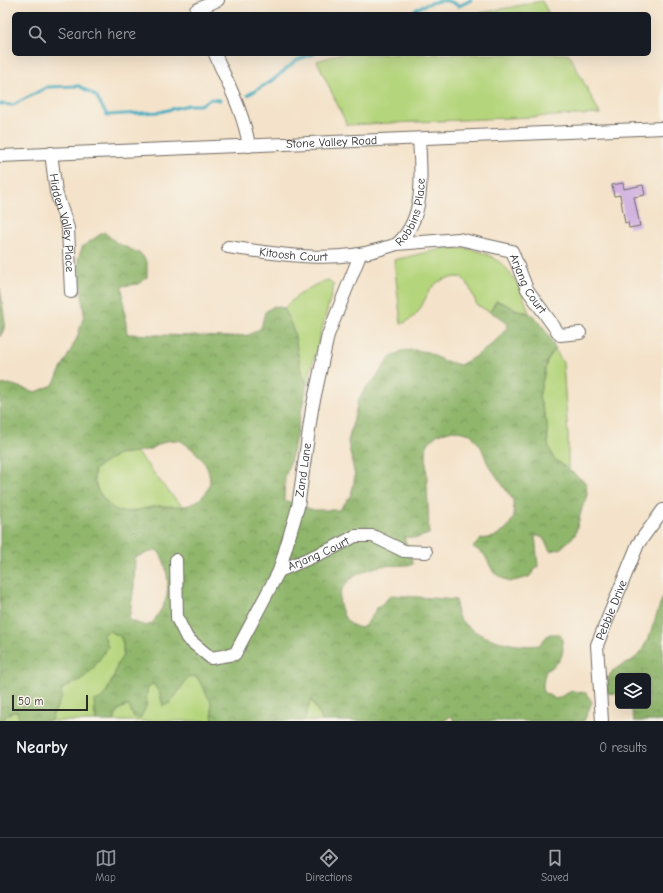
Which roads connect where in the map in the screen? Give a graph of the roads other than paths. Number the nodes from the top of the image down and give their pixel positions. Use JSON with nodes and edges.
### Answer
{"nodes":[{"id":1,"x":218,"y":0,"type":"edge"},
{"id":2,"x":195,"y":8,"type":"edge"},
{"id":3,"x":217,"y":56,"type":"edge"},
{"id":4,"x":663,"y":128,"type":"edge"},
{"id":5,"x":419,"y":139,"type":"junction"},
{"id":6,"x":248,"y":146,"type":"junction"},
{"id":7,"x":51,"y":154,"type":"junction"},
{"id":8,"x":0,"y":156,"type":"edge"},
{"id":9,"x":397,"y":244,"type":"junction"},
{"id":10,"x":228,"y":247,"type":"dead end"},
{"id":11,"x":360,"y":255,"type":"junction"},
{"id":12,"x":71,"y":292,"type":"dead end"},
{"id":13,"x":580,"y":333,"type":"dead end"},
{"id":14,"x":663,"y":510,"type":"edge"},
{"id":15,"x":426,"y":552,"type":"dead end"},
{"id":16,"x":176,"y":560,"type":"dead end"},
{"id":17,"x":279,"y":571,"type":"junction"},
{"id":18,"x":602,"y":721,"type":"edge"}],
"edges":[{"from":1,"to":2,"type":"street"},
{"from":3,"to":6,"type":"street"},
{"from":4,"to":5,"type":"street","name":"Stone Valley Road"},
{"from":5,"to":6,"type":"street","name":"Stone Valley Road"},
{"from":5,"to":9,"type":"street","name":"Robbins Place"},
{"from":6,"to":7,"type":"street","name":"Stone Valley Road"},
{"from":7,"to":8,"type":"street","name":"Stone Valley Road"},
{"from":7,"to":12,"type":"street","name":"Hidden Valley Place"},
{"from":9,"to":11,"type":"street","name":"Robbins Place"},
{"from":9,"to":13,"type":"street","name":"Arjang Court"},
{"from":10,"to":11,"type":"street","name":"Kitoosh Court"},
{"from":11,"to":17,"type":"street","name":"Zand Lane"},
{"from":14,"to":18,"type":"street","name":"Pebble Drive"},
{"from":15,"to":17,"type":"street","name":"Arjang Court"},
{"from":16,"to":17,"type":"street","name":"Zand Lane"}]}
